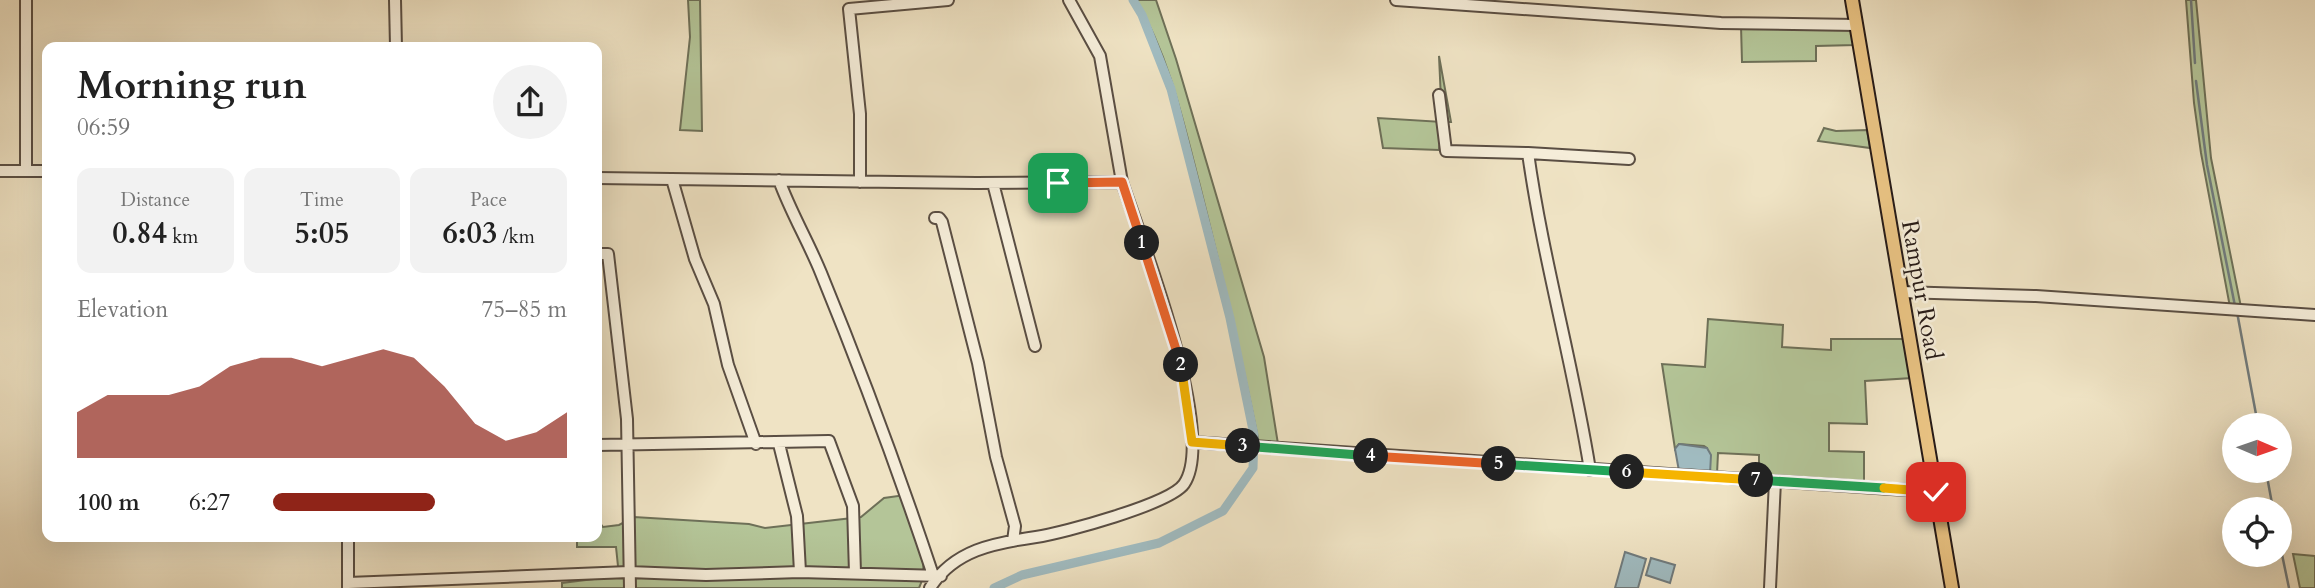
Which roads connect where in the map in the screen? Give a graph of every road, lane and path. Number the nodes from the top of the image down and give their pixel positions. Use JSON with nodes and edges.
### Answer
{"nodes":[{"id":1,"x":26,"y":0,"type":"edge"},
{"id":2,"x":395,"y":0,"type":"edge"},
{"id":3,"x":947,"y":0,"type":"edge"},
{"id":4,"x":1069,"y":0,"type":"edge"},
{"id":5,"x":1396,"y":0,"type":"edge"},
{"id":6,"x":1852,"y":0,"type":"edge"},
{"id":7,"x":1856,"y":25,"type":"junction"},
{"id":8,"x":396,"y":42,"type":"edge"},
{"id":9,"x":1439,"y":95,"type":"dead end"},
{"id":10,"x":1528,"y":153,"type":"junction"},
{"id":11,"x":1629,"y":159,"type":"dead end"},
{"id":12,"x":0,"y":170,"type":"edge"},
{"id":13,"x":26,"y":171,"type":"junction"},
{"id":14,"x":42,"y":171,"type":"edge"},
{"id":15,"x":602,"y":178,"type":"edge"},
{"id":16,"x":672,"y":179,"type":"junction"},
{"id":17,"x":779,"y":180,"type":"junction"},
{"id":18,"x":860,"y":182,"type":"junction"},
{"id":19,"x":1122,"y":182,"type":"junction"},
{"id":20,"x":993,"y":183,"type":"junction"},
{"id":21,"x":935,"y":218,"type":"dead end"},
{"id":22,"x":602,"y":254,"type":"edge"},
{"id":23,"x":1901,"y":292,"type":"junction"},
{"id":24,"x":2315,"y":315,"type":"edge"},
{"id":25,"x":1035,"y":346,"type":"dead end"},
{"id":26,"x":1192,"y":442,"type":"junction"},
{"id":27,"x":627,"y":444,"type":"junction"},
{"id":28,"x":756,"y":444,"type":"junction"},
{"id":29,"x":779,"y":444,"type":"junction"},
{"id":30,"x":602,"y":445,"type":"edge"},
{"id":31,"x":1590,"y":470,"type":"junction"},
{"id":32,"x":1775,"y":481,"type":"junction"},
{"id":33,"x":1936,"y":492,"type":"junction"},
{"id":34,"x":1013,"y":541,"type":"junction"},
{"id":35,"x":348,"y":542,"type":"edge"},
{"id":36,"x":629,"y":572,"type":"junction"},
{"id":37,"x":800,"y":572,"type":"junction"},
{"id":38,"x":855,"y":573,"type":"junction"},
{"id":39,"x":937,"y":576,"type":"junction"},
{"id":40,"x":348,"y":586,"type":"edge"},
{"id":41,"x":630,"y":588,"type":"edge"},
{"id":42,"x":930,"y":588,"type":"edge"},
{"id":43,"x":1770,"y":588,"type":"edge"},
{"id":44,"x":1952,"y":588,"type":"edge"}],
"edges":[{"from":1,"to":13,"type":"street"},
{"from":2,"to":8,"type":"street"},
{"from":3,"to":18,"type":"street"},
{"from":4,"to":19,"type":"street"},
{"from":5,"to":7,"type":"street"},
{"from":6,"to":7,"type":"main road","name":"Rampur Road"},
{"from":7,"to":23,"type":"main road","name":"Rampur Road"},
{"from":9,"to":10,"type":"street"},
{"from":10,"to":11,"type":"street"},
{"from":10,"to":31,"type":"street"},
{"from":12,"to":13,"type":"street"},
{"from":13,"to":14,"type":"street"},
{"from":15,"to":16,"type":"street"},
{"from":16,"to":17,"type":"street"},
{"from":16,"to":28,"type":"street"},
{"from":17,"to":18,"type":"street"},
{"from":17,"to":39,"type":"street"},
{"from":18,"to":20,"type":"street"},
{"from":19,"to":20,"type":"street"},
{"from":19,"to":26,"type":"street"},
{"from":20,"to":25,"type":"street"},
{"from":21,"to":34,"type":"street"},
{"from":22,"to":27,"type":"street"},
{"from":23,"to":24,"type":"street"},
{"from":23,"to":33,"type":"main road","name":"Rampur Road"},
{"from":26,"to":31,"type":"street"},
{"from":26,"to":34,"type":"street"},
{"from":27,"to":28,"type":"street"},
{"from":27,"to":30,"type":"street"},
{"from":27,"to":36,"type":"street"},
{"from":28,"to":29,"type":"street"},
{"from":29,"to":37,"type":"street"},
{"from":29,"to":38,"type":"street"},
{"from":31,"to":32,"type":"street"},
{"from":32,"to":33,"type":"street"},
{"from":32,"to":43,"type":"street"},
{"from":33,"to":44,"type":"main road","name":"Rampur Road"},
{"from":34,"to":39,"type":"street"},
{"from":35,"to":40,"type":"street"},
{"from":36,"to":37,"type":"street"},
{"from":36,"to":40,"type":"street"},
{"from":36,"to":41,"type":"street"},
{"from":37,"to":38,"type":"street"},
{"from":38,"to":39,"type":"street"},
{"from":39,"to":42,"type":"street"}]}
